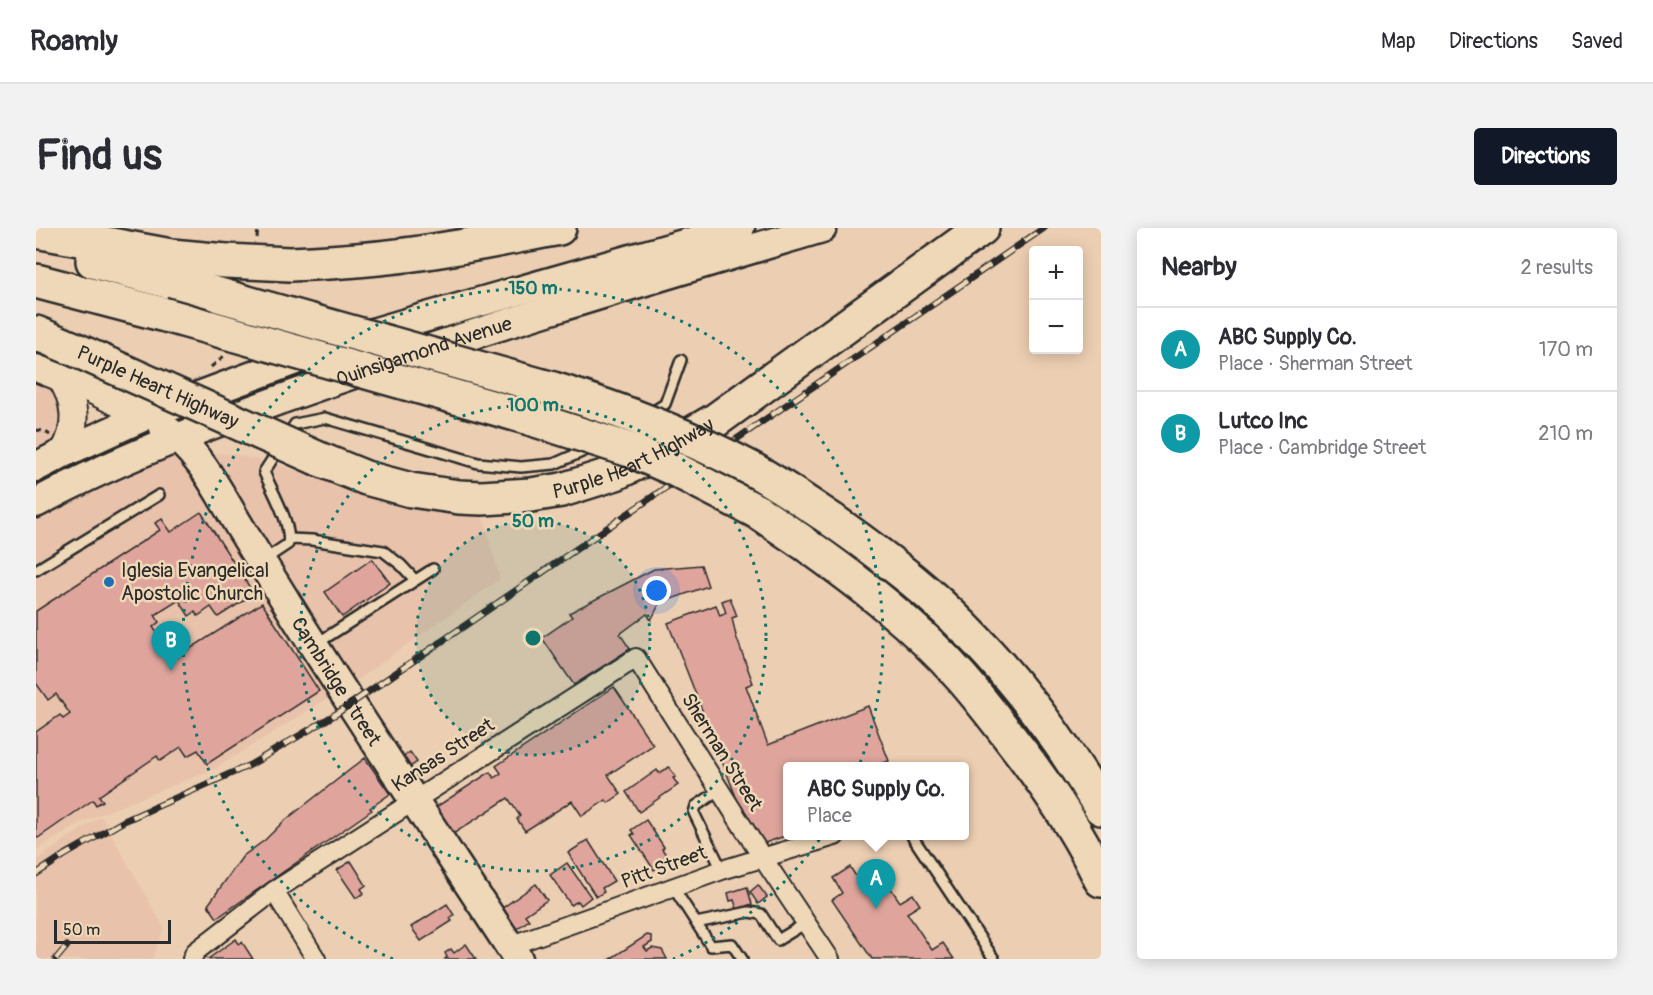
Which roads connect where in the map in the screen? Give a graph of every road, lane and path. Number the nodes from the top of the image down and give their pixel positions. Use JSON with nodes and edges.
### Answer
{"nodes":[{"id":1,"x":560,"y":228,"type":"edge"},
{"id":2,"x":740,"y":228,"type":"edge"},
{"id":3,"x":822,"y":228,"type":"edge"},
{"id":4,"x":982,"y":228,"type":"edge"},
{"id":5,"x":36,"y":231,"type":"edge"},
{"id":6,"x":36,"y":246,"type":"edge"},
{"id":7,"x":36,"y":281,"type":"edge"},
{"id":8,"x":36,"y":333,"type":"edge"},
{"id":9,"x":681,"y":360,"type":"dead end"},
{"id":10,"x":67,"y":363,"type":"junction"},
{"id":11,"x":36,"y":368,"type":"edge"},
{"id":12,"x":145,"y":416,"type":"junction"},
{"id":13,"x":627,"y":427,"type":"dead end"},
{"id":14,"x":36,"y":430,"type":"edge"},
{"id":15,"x":618,"y":433,"type":"dead end"},
{"id":16,"x":179,"y":438,"type":"junction"},
{"id":17,"x":59,"y":447,"type":"junction"},
{"id":18,"x":36,"y":467,"type":"edge"},
{"id":19,"x":159,"y":495,"type":"dead end"},
{"id":20,"x":36,"y":503,"type":"edge"},
{"id":21,"x":289,"y":539,"type":"junction"},
{"id":22,"x":261,"y":561,"type":"junction"},
{"id":23,"x":433,"y":569,"type":"dead end"},
{"id":24,"x":36,"y":570,"type":"edge"},
{"id":25,"x":415,"y":580,"type":"junction"},
{"id":26,"x":314,"y":645,"type":"junction"},
{"id":27,"x":636,"y":658,"type":"joint"},
{"id":28,"x":720,"y":790,"type":"junction"},
{"id":29,"x":413,"y":801,"type":"junction"},
{"id":30,"x":1101,"y":808,"type":"edge"},
{"id":31,"x":821,"y":840,"type":"edge"},
{"id":32,"x":915,"y":840,"type":"edge"},
{"id":33,"x":762,"y":857,"type":"junction"},
{"id":34,"x":722,"y":870,"type":"junction"},
{"id":35,"x":1101,"y":880,"type":"edge"},
{"id":36,"x":673,"y":887,"type":"junction"},
{"id":37,"x":274,"y":891,"type":"junction"},
{"id":38,"x":696,"y":923,"type":"junction"},
{"id":39,"x":806,"y":923,"type":"junction"},
{"id":40,"x":514,"y":952,"type":"edge"},
{"id":41,"x":192,"y":959,"type":"edge"},
{"id":42,"x":315,"y":959,"type":"edge"},
{"id":43,"x":742,"y":959,"type":"edge"},
{"id":44,"x":830,"y":959,"type":"edge"},
{"id":45,"x":994,"y":959,"type":"edge"}],
"edges":[{"from":1,"to":5,"type":"highway","bridge":true},
{"from":2,"to":12,"type":"main road","name":"Quinsigamond Avenue"},
{"from":3,"to":16,"type":"main road","name":"Quinsigamond Avenue"},
{"from":4,"to":10,"type":"highway","name":"Purple Heart Highway","bridge":true},
{"from":6,"to":30,"type":"highway","bridge":true},
{"from":7,"to":35,"type":"highway","bridge":true},
{"from":8,"to":10,"type":"highway","name":"Purple Heart Highway"},
{"from":9,"to":13,"type":"lane"},
{"from":10,"to":11,"type":"main road"},
{"from":10,"to":12,"type":"main road"},
{"from":10,"to":17,"type":"main road"},
{"from":12,"to":16,"type":"main road","name":"Cambridge Street"},
{"from":12,"to":17,"type":"main road","name":"Quinsigamond Avenue"},
{"from":14,"to":17,"type":"path"},
{"from":15,"to":21,"type":"lane"},
{"from":16,"to":20,"type":"main road","name":"Quinsigamond Avenue"},
{"from":16,"to":22,"type":"main road","name":"Cambridge Street"},
{"from":17,"to":18,"type":"main road","name":"Quinsigamond Avenue"},
{"from":19,"to":24,"type":"lane"},
{"from":21,"to":22,"type":"lane"},
{"from":21,"to":25,"type":"lane"},
{"from":22,"to":26,"type":"main road","name":"Cambridge Street"},
{"from":23,"to":25,"type":"lane"},
{"from":25,"to":26,"type":"lane"},
{"from":26,"to":29,"type":"main road","name":"Cambridge Street"},
{"from":27,"to":28,"type":"street","name":"Sherman Street"},
{"from":27,"to":29,"type":"street","name":"Kansas Street"},
{"from":28,"to":33,"type":"street","name":"Sherman Street"},
{"from":28,"to":34,"type":"lane"},
{"from":29,"to":37,"type":"street","name":"Kansas Street"},
{"from":29,"to":40,"type":"main road","name":"Cambridge Street"},
{"from":31,"to":33,"type":"street","name":"Pitt Street"},
{"from":32,"to":45,"type":"lane"},
{"from":33,"to":34,"type":"street","name":"Pitt Street"},
{"from":33,"to":39,"type":"street","name":"Sherman Street"},
{"from":34,"to":36,"type":"street","name":"Pitt Street"},
{"from":36,"to":38,"type":"lane"},
{"from":36,"to":40,"type":"street","name":"Pitt Street"},
{"from":37,"to":41,"type":"street","name":"Kansas Street"},
{"from":37,"to":42,"type":"street"},
{"from":38,"to":39,"type":"lane"},
{"from":38,"to":43,"type":"lane"},
{"from":39,"to":44,"type":"street","name":"Sherman Street"}]}
